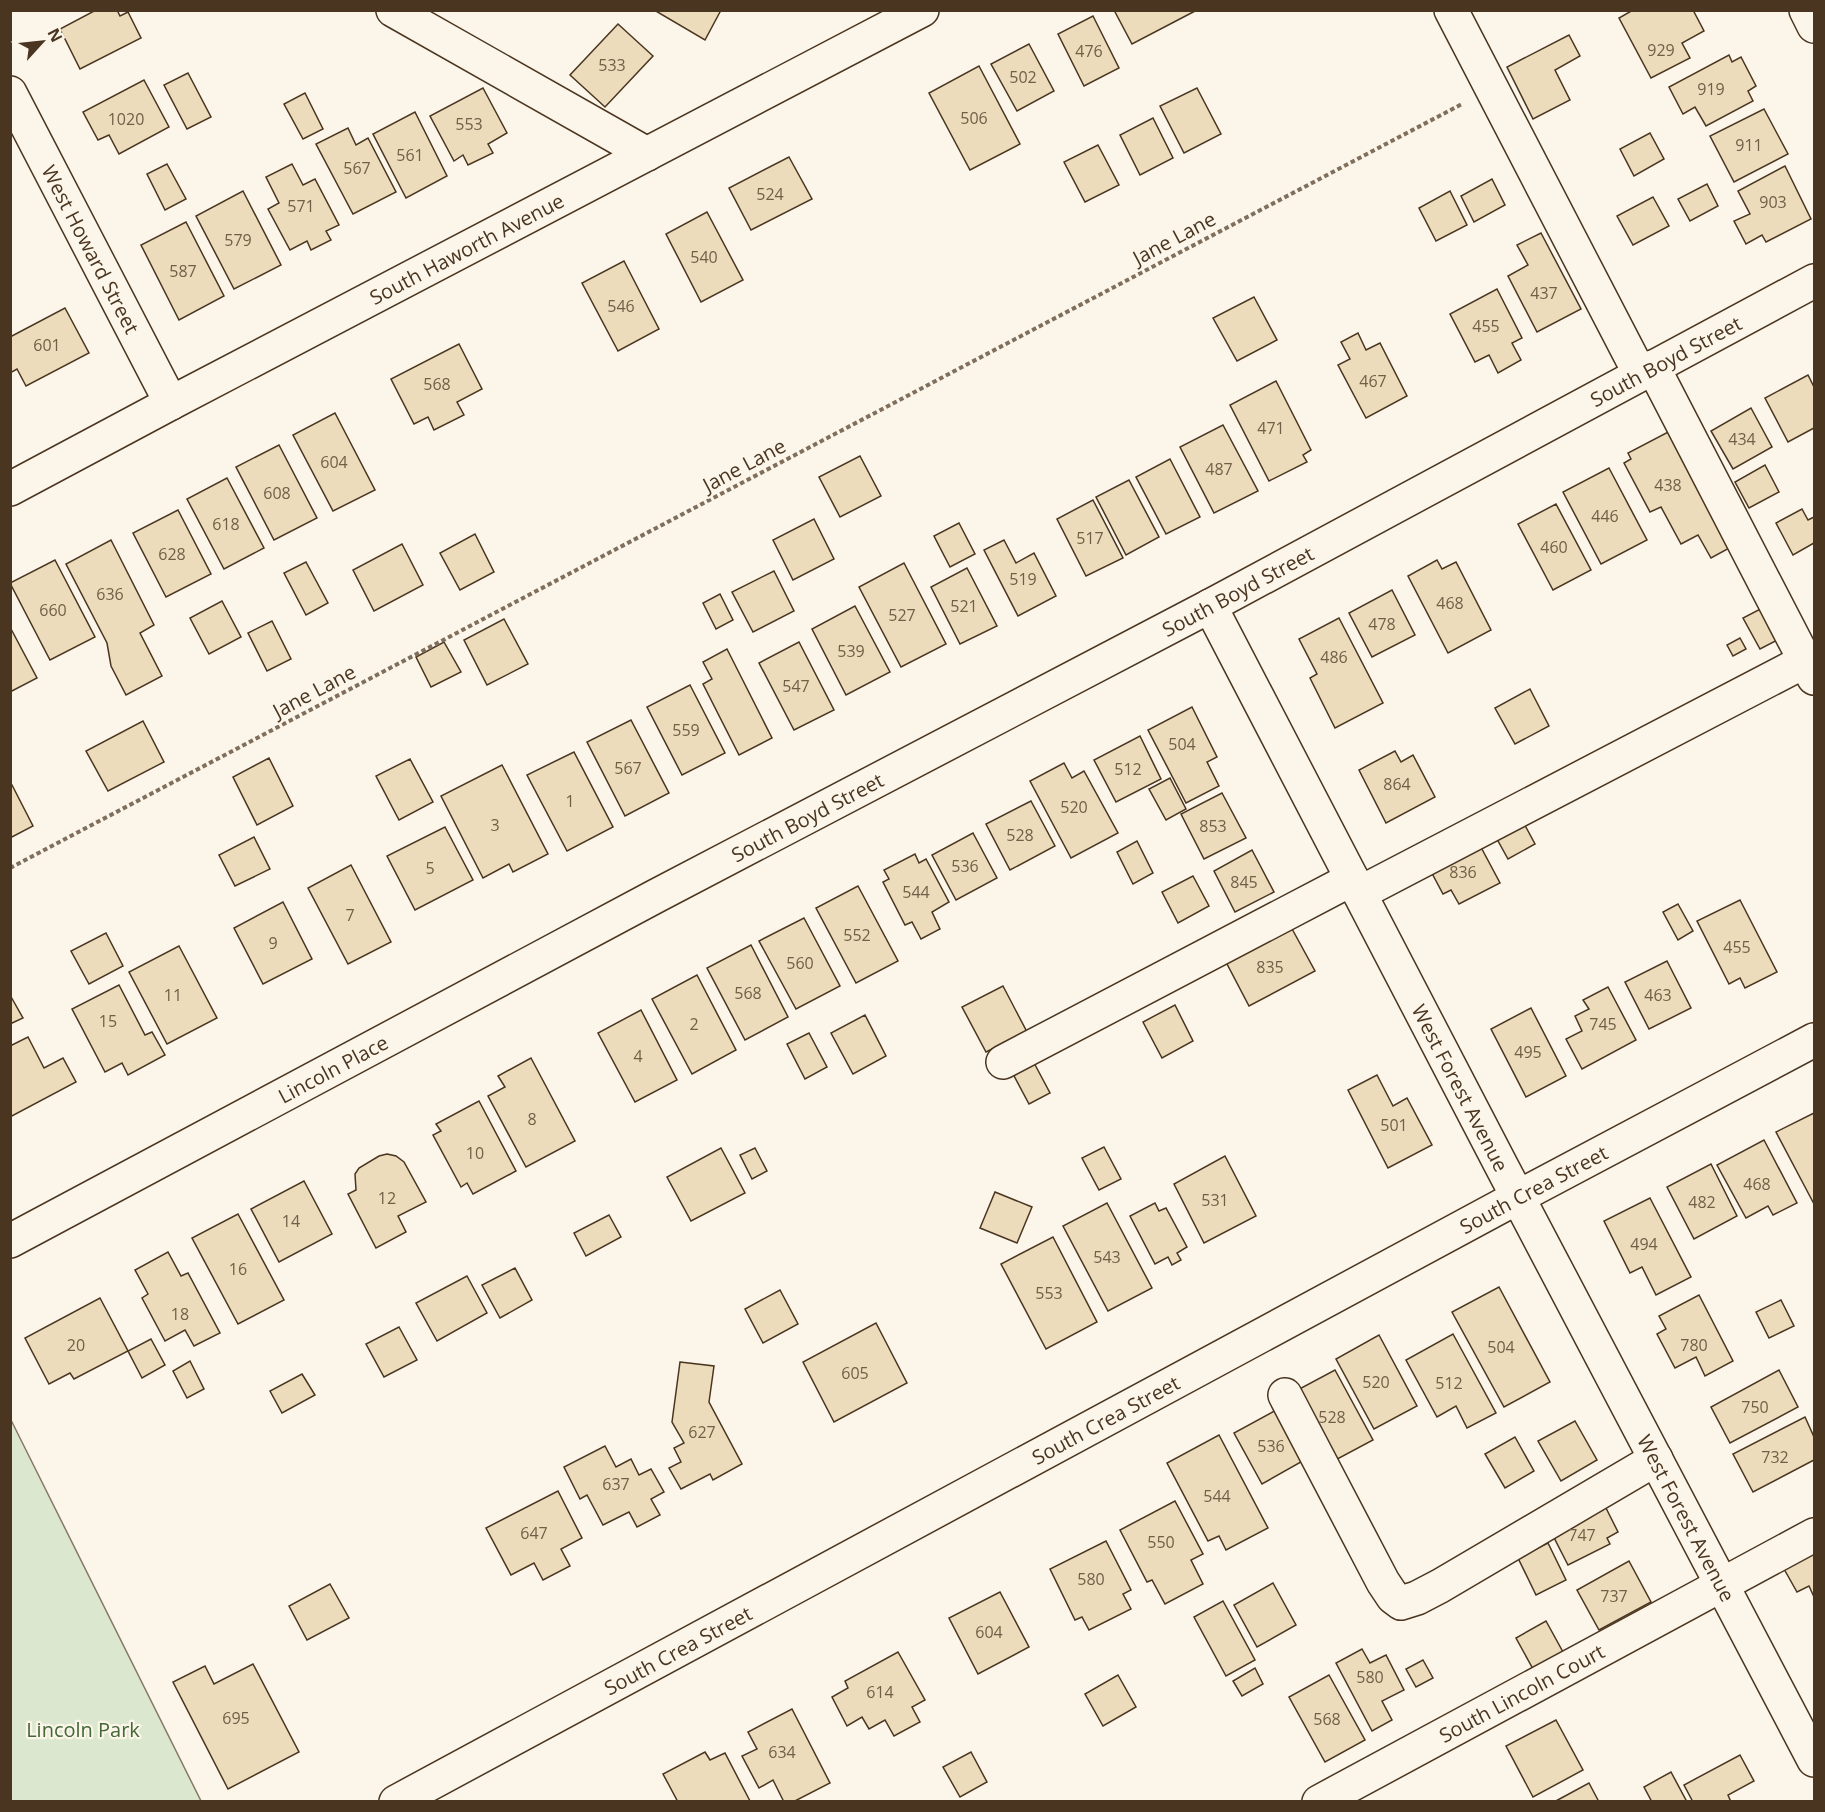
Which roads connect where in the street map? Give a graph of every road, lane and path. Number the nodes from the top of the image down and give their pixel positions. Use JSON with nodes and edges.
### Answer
{"nodes":[{"id":1,"x":393,"y":10,"type":"edge"},
{"id":2,"x":922,"y":10,"type":"edge"},
{"id":3,"x":1451,"y":10,"type":"edge"},
{"id":4,"x":1806,"y":10,"type":"edge"},
{"id":5,"x":1815,"y":26,"type":"edge"},
{"id":6,"x":1492,"y":88,"type":"junction"},
{"id":7,"x":10,"y":93,"type":"edge"},
{"id":8,"x":647,"y":154,"type":"junction"},
{"id":9,"x":1815,"y":281,"type":"edge"},
{"id":10,"x":1646,"y":370,"type":"junction"},
{"id":11,"x":171,"y":403,"type":"junction"},
{"id":12,"x":10,"y":489,"type":"edge"},
{"id":13,"x":1210,"y":606,"type":"junction"},
{"id":14,"x":1810,"y":669,"type":"edge"},
{"id":15,"x":10,"y":868,"type":"edge"},
{"id":16,"x":1356,"y":886,"type":"junction"},
{"id":17,"x":656,"y":896,"type":"joint"},
{"id":18,"x":1815,"y":1040,"type":"edge"},
{"id":19,"x":1003,"y":1062,"type":"dead end"},
{"id":20,"x":1518,"y":1197,"type":"junction"},
{"id":21,"x":10,"y":1241,"type":"edge"},
{"id":22,"x":1285,"y":1395,"type":"dead end"},
{"id":23,"x":1656,"y":1459,"type":"junction"},
{"id":24,"x":1815,"y":1535,"type":"edge"},
{"id":25,"x":1723,"y":1584,"type":"junction"},
{"id":26,"x":1815,"y":1760,"type":"edge"},
{"id":27,"x":396,"y":1802,"type":"edge"},
{"id":28,"x":1319,"y":1802,"type":"edge"}],
"edges":[{"from":1,"to":8,"type":"street"},
{"from":2,"to":8,"type":"street","name":"South Haworth Avenue"},
{"from":3,"to":6,"type":"street"},
{"from":4,"to":5,"type":"street"},
{"from":6,"to":10,"type":"street"},
{"from":6,"to":15,"type":"path","name":"Jane Lane"},
{"from":7,"to":11,"type":"street","name":"West Howard Street"},
{"from":8,"to":11,"type":"street","name":"South Haworth Avenue"},
{"from":9,"to":10,"type":"street","name":"South Boyd Street"},
{"from":10,"to":13,"type":"street","name":"South Boyd Street"},
{"from":10,"to":14,"type":"street"},
{"from":11,"to":12,"type":"street","name":"South Haworth Avenue"},
{"from":13,"to":16,"type":"street","name":"West Forest Avenue"},
{"from":13,"to":17,"type":"street","name":"South Boyd Street"},
{"from":14,"to":16,"type":"street"},
{"from":16,"to":19,"type":"street"},
{"from":16,"to":20,"type":"street","name":"West Forest Avenue"},
{"from":17,"to":21,"type":"street","name":"Lincoln Place"},
{"from":18,"to":20,"type":"street","name":"South Crea Street"},
{"from":20,"to":23,"type":"street","name":"West Forest Avenue"},
{"from":20,"to":27,"type":"street","name":"South Crea Street"},
{"from":22,"to":23,"type":"street"},
{"from":23,"to":25,"type":"street","name":"West Forest Avenue"},
{"from":24,"to":25,"type":"street","name":"South Lincoln Court"},
{"from":25,"to":26,"type":"street","name":"West Forest Avenue"},
{"from":25,"to":28,"type":"street","name":"South Lincoln Court"}]}
